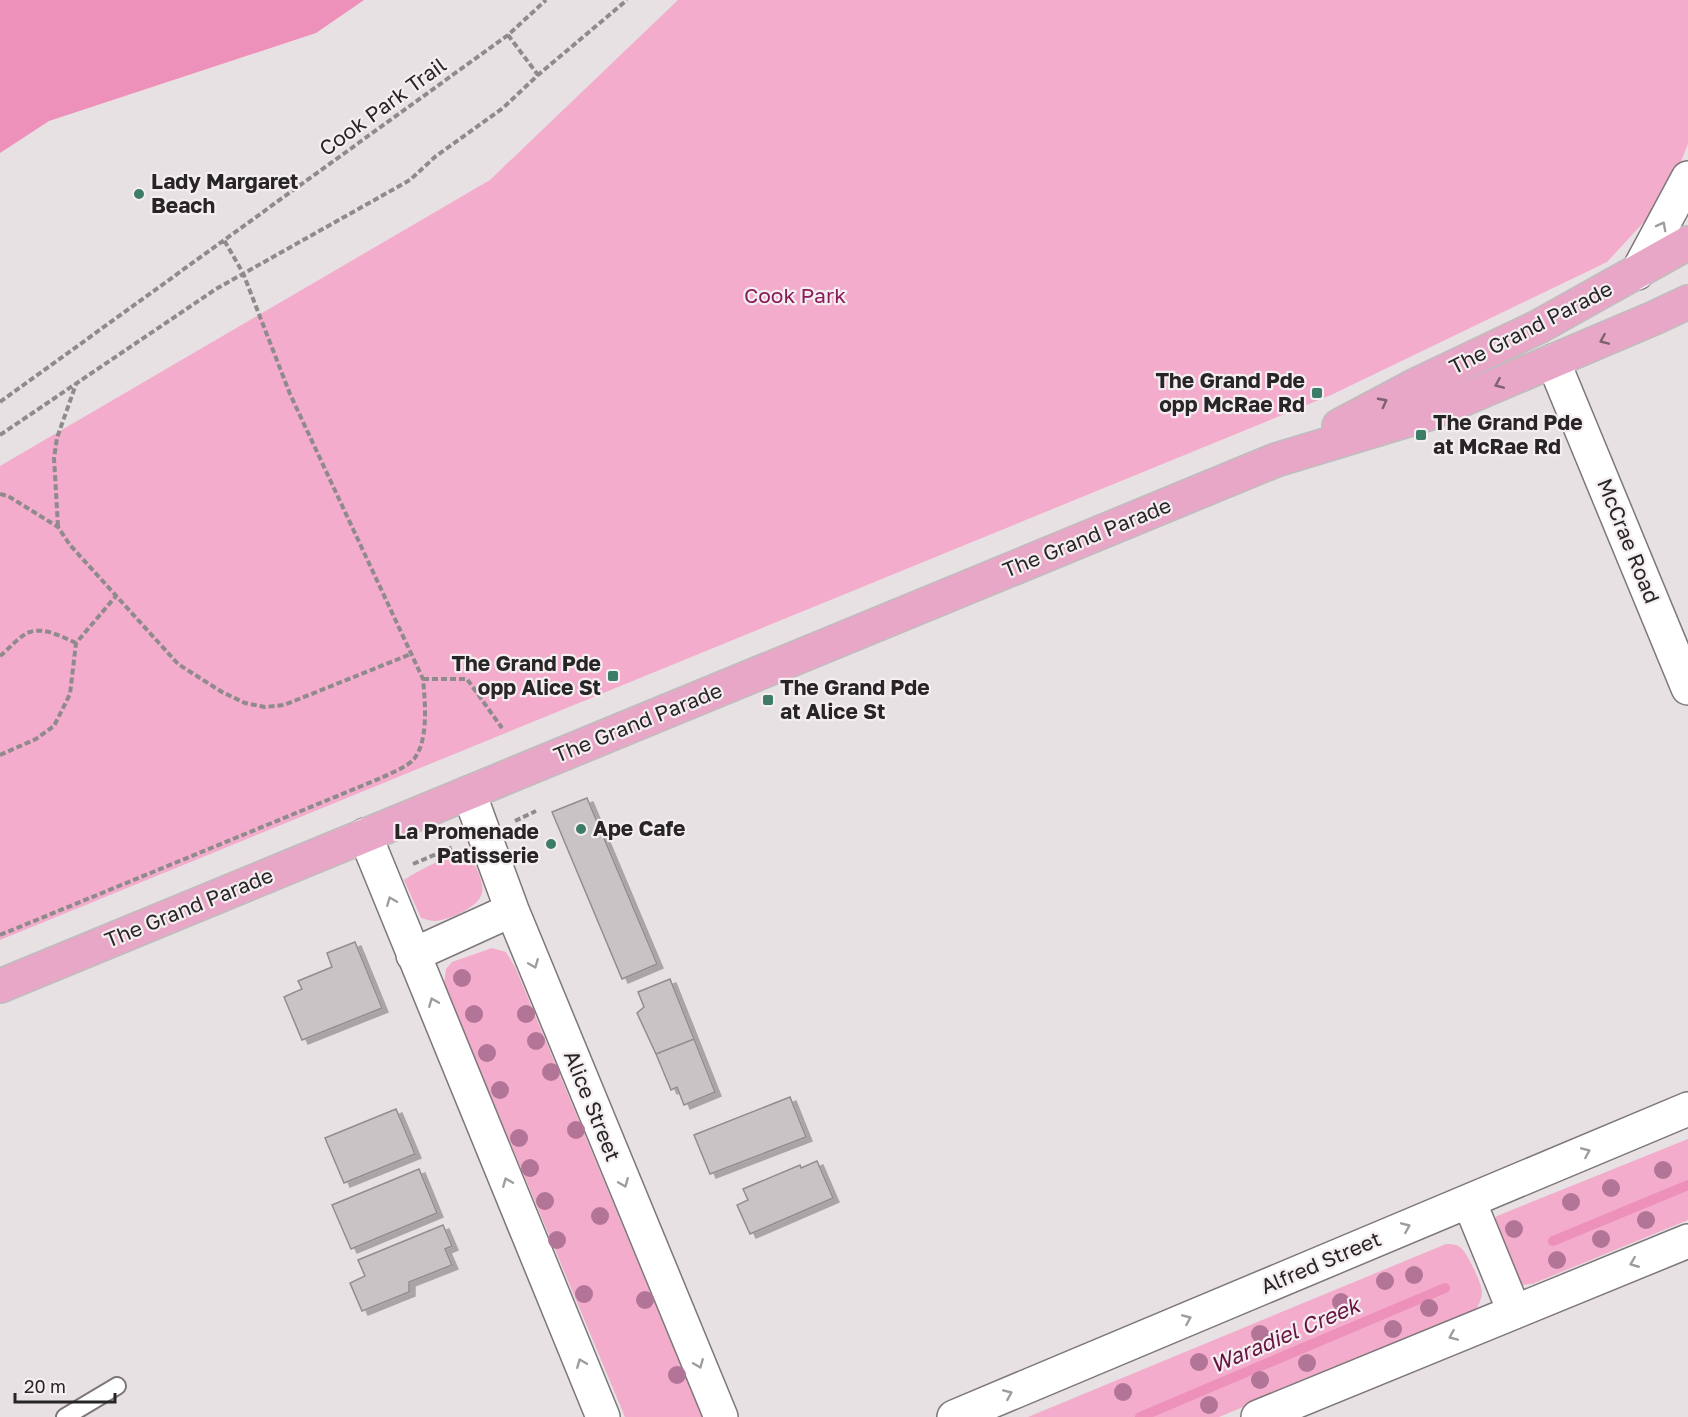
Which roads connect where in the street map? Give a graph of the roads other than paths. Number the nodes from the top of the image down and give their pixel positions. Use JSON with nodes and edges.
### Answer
{"nodes":[{"id":1,"x":1688,"y":178,"type":"edge"},
{"id":2,"x":1688,"y":243,"type":"edge"},
{"id":3,"x":1637,"y":273,"type":"junction"},
{"id":4,"x":1688,"y":287,"type":"edge"},
{"id":5,"x":1688,"y":302,"type":"edge"},
{"id":6,"x":1654,"y":318,"type":"junction"},
{"id":7,"x":1553,"y":362,"type":"junction"},
{"id":8,"x":1276,"y":460,"type":"junction"},
{"id":9,"x":1688,"y":687,"type":"edge"},
{"id":10,"x":469,"y":792,"type":"junction"},
{"id":11,"x":365,"y":836,"type":"junction"},
{"id":12,"x":512,"y":910,"type":"junction"},
{"id":13,"x":413,"y":955,"type":"junction"},
{"id":14,"x":0,"y":986,"type":"edge"},
{"id":15,"x":1688,"y":1109,"type":"edge"},
{"id":16,"x":1469,"y":1201,"type":"junction"},
{"id":17,"x":1688,"y":1241,"type":"edge"},
{"id":18,"x":1514,"y":1311,"type":"junction"},
{"id":19,"x":117,"y":1386,"type":"dead end"},
{"id":20,"x":65,"y":1417,"type":"edge"},
{"id":21,"x":603,"y":1417,"type":"edge"},
{"id":22,"x":720,"y":1417,"type":"edge"},
{"id":23,"x":954,"y":1417,"type":"edge"},
{"id":24,"x":1258,"y":1417,"type":"edge"}],
"edges":[{"from":3,"to":1,"type":"street","one_way":true},
{"from":2,"to":3,"type":"main road","name":"The Grand Parade"},
{"from":8,"to":3,"type":"main road","name":"The Grand Parade","one_way":true},
{"from":4,"to":6,"type":"street"},
{"from":5,"to":6,"type":"main road","name":"The Grand Parade"},
{"from":6,"to":7,"type":"main road","name":"The Grand Parade","one_way":true},
{"from":7,"to":8,"type":"main road","name":"The Grand Parade","one_way":true},
{"from":7,"to":9,"type":"street","name":"McCrae Road"},
{"from":8,"to":10,"type":"main road","name":"The Grand Parade"},
{"from":10,"to":11,"type":"main road","name":"The Grand Parade"},
{"from":10,"to":12,"type":"street","name":"Alice Street"},
{"from":13,"to":11,"type":"street","one_way":true},
{"from":11,"to":14,"type":"main road","name":"The Grand Parade"},
{"from":12,"to":13,"type":"street"},
{"from":12,"to":22,"type":"street","name":"Alice Street","one_way":true},
{"from":21,"to":13,"type":"street","one_way":true},
{"from":16,"to":15,"type":"street","name":"Alfred Street","one_way":true},
{"from":16,"to":18,"type":"street"},
{"from":23,"to":16,"type":"street","name":"Alfred Street","one_way":true},
{"from":17,"to":18,"type":"street","one_way":true},
{"from":18,"to":24,"type":"street","one_way":true},
{"from":19,"to":20,"type":"lane"}]}
